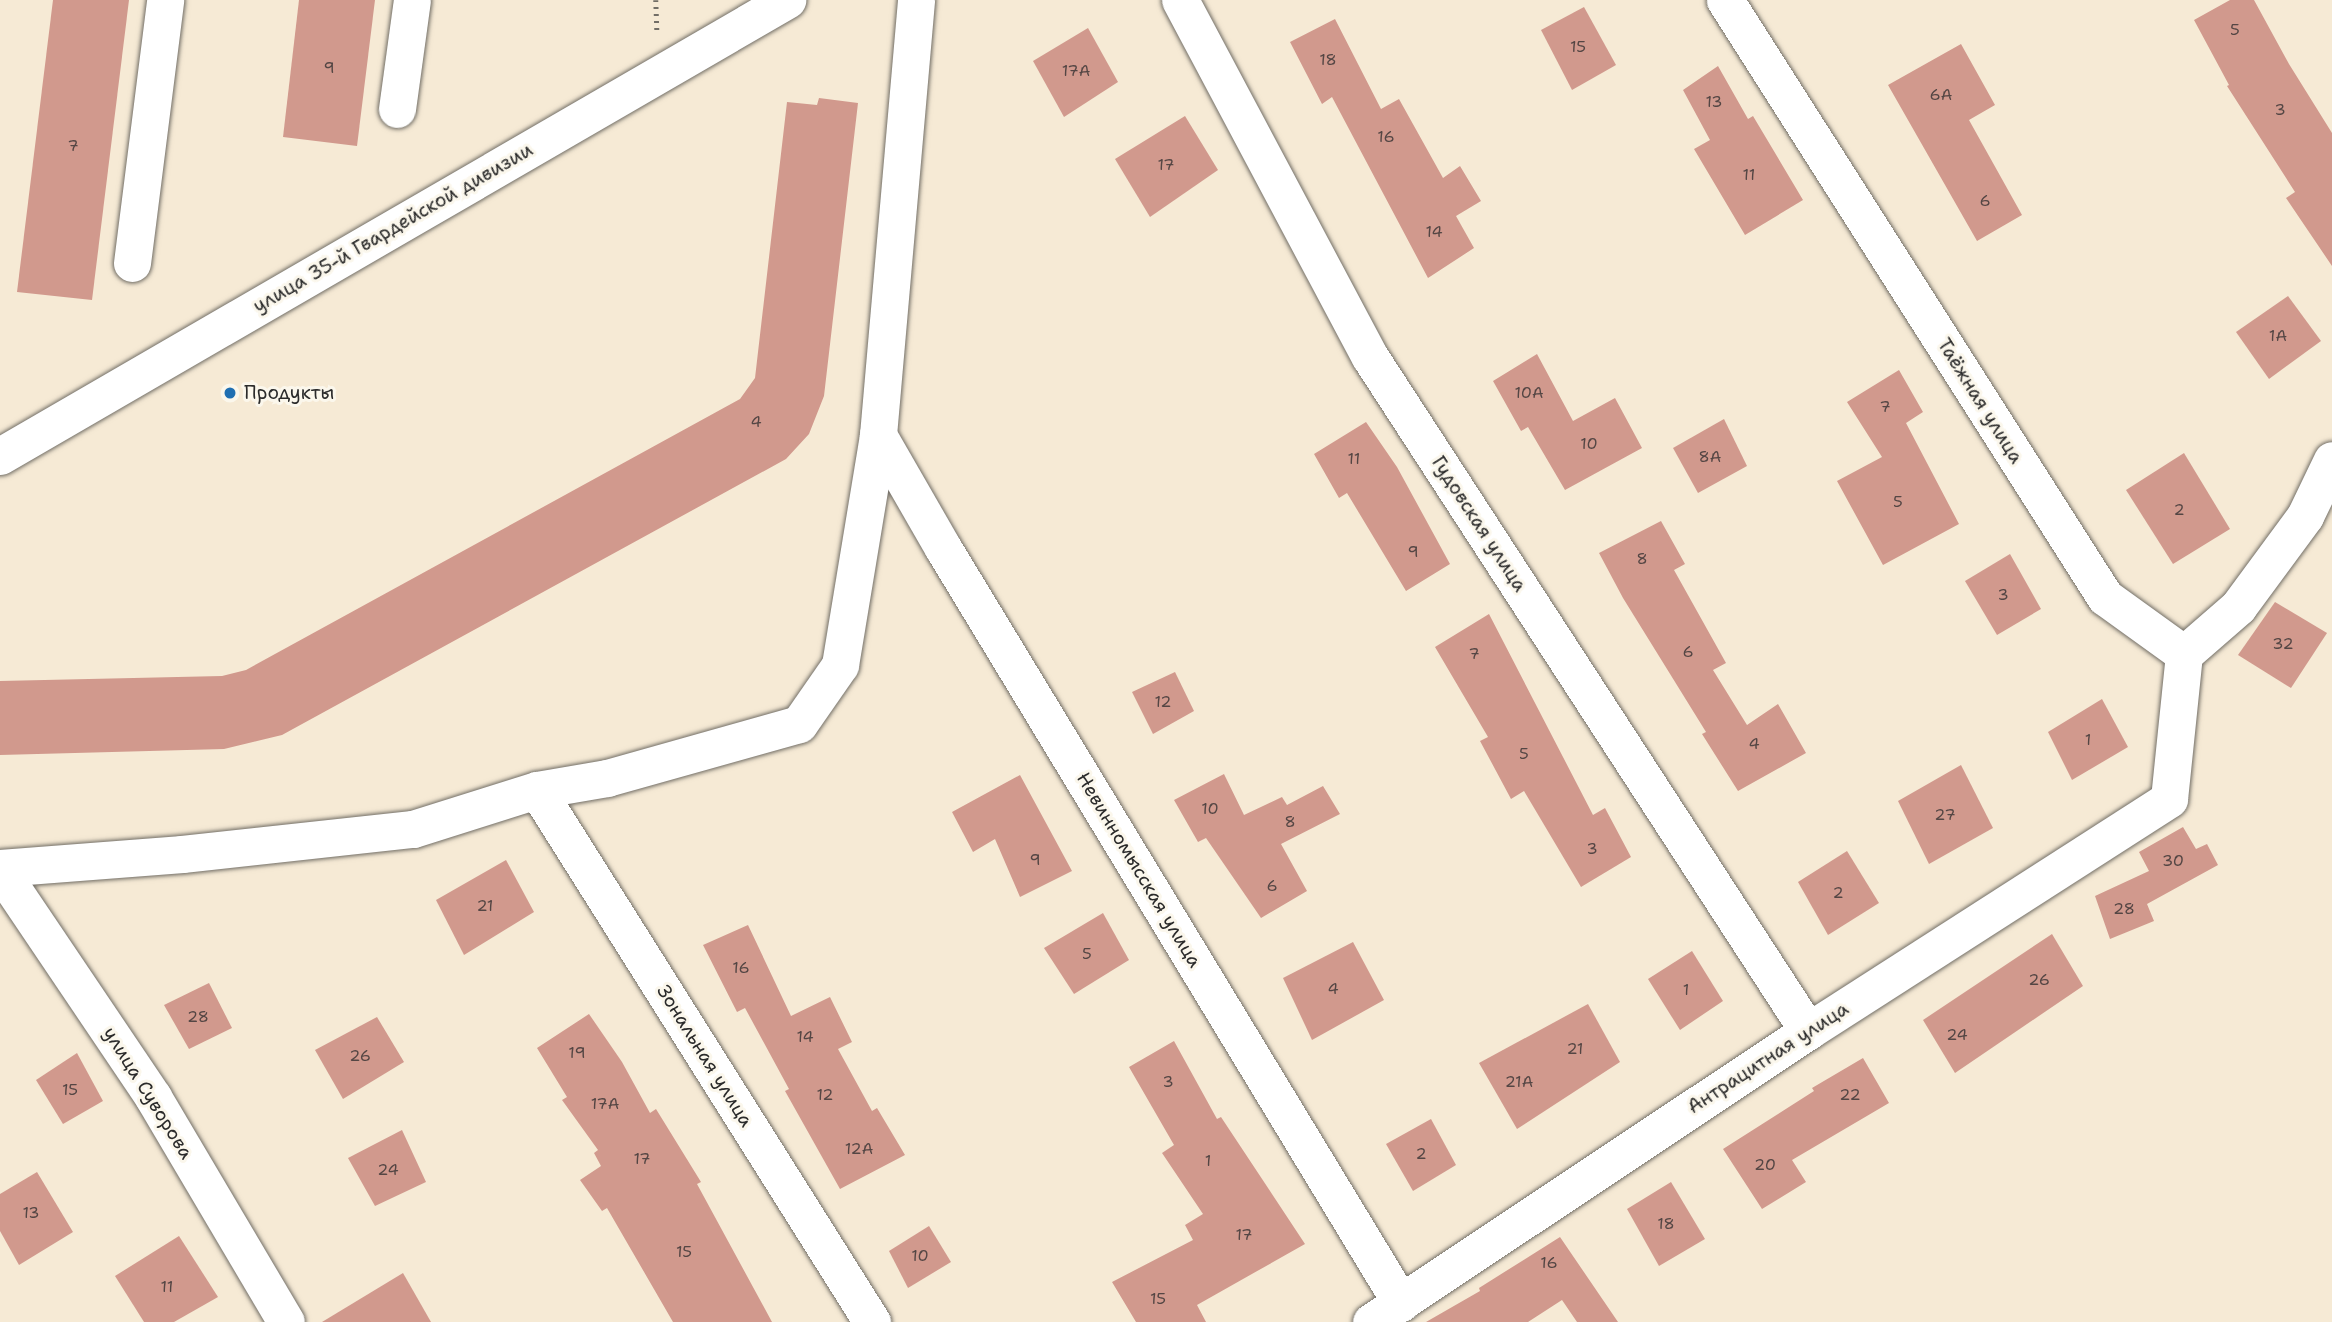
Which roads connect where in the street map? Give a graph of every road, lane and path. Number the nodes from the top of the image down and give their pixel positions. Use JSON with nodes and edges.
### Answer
{"nodes":[{"id":1,"x":165,"y":0,"type":"edge"},
{"id":2,"x":412,"y":0,"type":"edge"},
{"id":3,"x":787,"y":0,"type":"edge"},
{"id":4,"x":916,"y":0,"type":"edge"},
{"id":5,"x":1180,"y":0,"type":"edge"},
{"id":6,"x":1725,"y":0,"type":"edge"},
{"id":7,"x":397,"y":110,"type":"dead end"},
{"id":8,"x":131,"y":263,"type":"dead end"},
{"id":9,"x":878,"y":435,"type":"junction"},
{"id":10,"x":0,"y":456,"type":"edge"},
{"id":11,"x":2332,"y":460,"type":"edge"},
{"id":12,"x":2184,"y":654,"type":"junction"},
{"id":13,"x":537,"y":790,"type":"junction"},
{"id":14,"x":0,"y":869,"type":"edge"},
{"id":15,"x":1808,"y":1031,"type":"junction"},
{"id":16,"x":1401,"y":1303,"type":"junction"},
{"id":17,"x":286,"y":1322,"type":"edge"},
{"id":18,"x":872,"y":1322,"type":"edge"},
{"id":19,"x":1371,"y":1322,"type":"edge"}],
"edges":[{"from":1,"to":8,"type":"street"},
{"from":2,"to":7,"type":"street"},
{"from":3,"to":10,"type":"street","name":"улица 35-й Гвардейской дивизии"},
{"from":4,"to":9,"type":"street"},
{"from":5,"to":15,"type":"street","name":"Гудовская улица"},
{"from":6,"to":12,"type":"street","name":"Таёжная улица"},
{"from":9,"to":13,"type":"street"},
{"from":9,"to":16,"type":"street","name":"Невинномысская улица"},
{"from":11,"to":12,"type":"street"},
{"from":12,"to":15,"type":"street","name":"Антрацитная улица"},
{"from":13,"to":14,"type":"street"},
{"from":13,"to":18,"type":"street","name":"Зональная улица"},
{"from":14,"to":17,"type":"street","name":"улица Суворова"},
{"from":15,"to":16,"type":"street","name":"Антрацитная улица"},
{"from":16,"to":19,"type":"street","name":"Антрацитная улица"}]}
